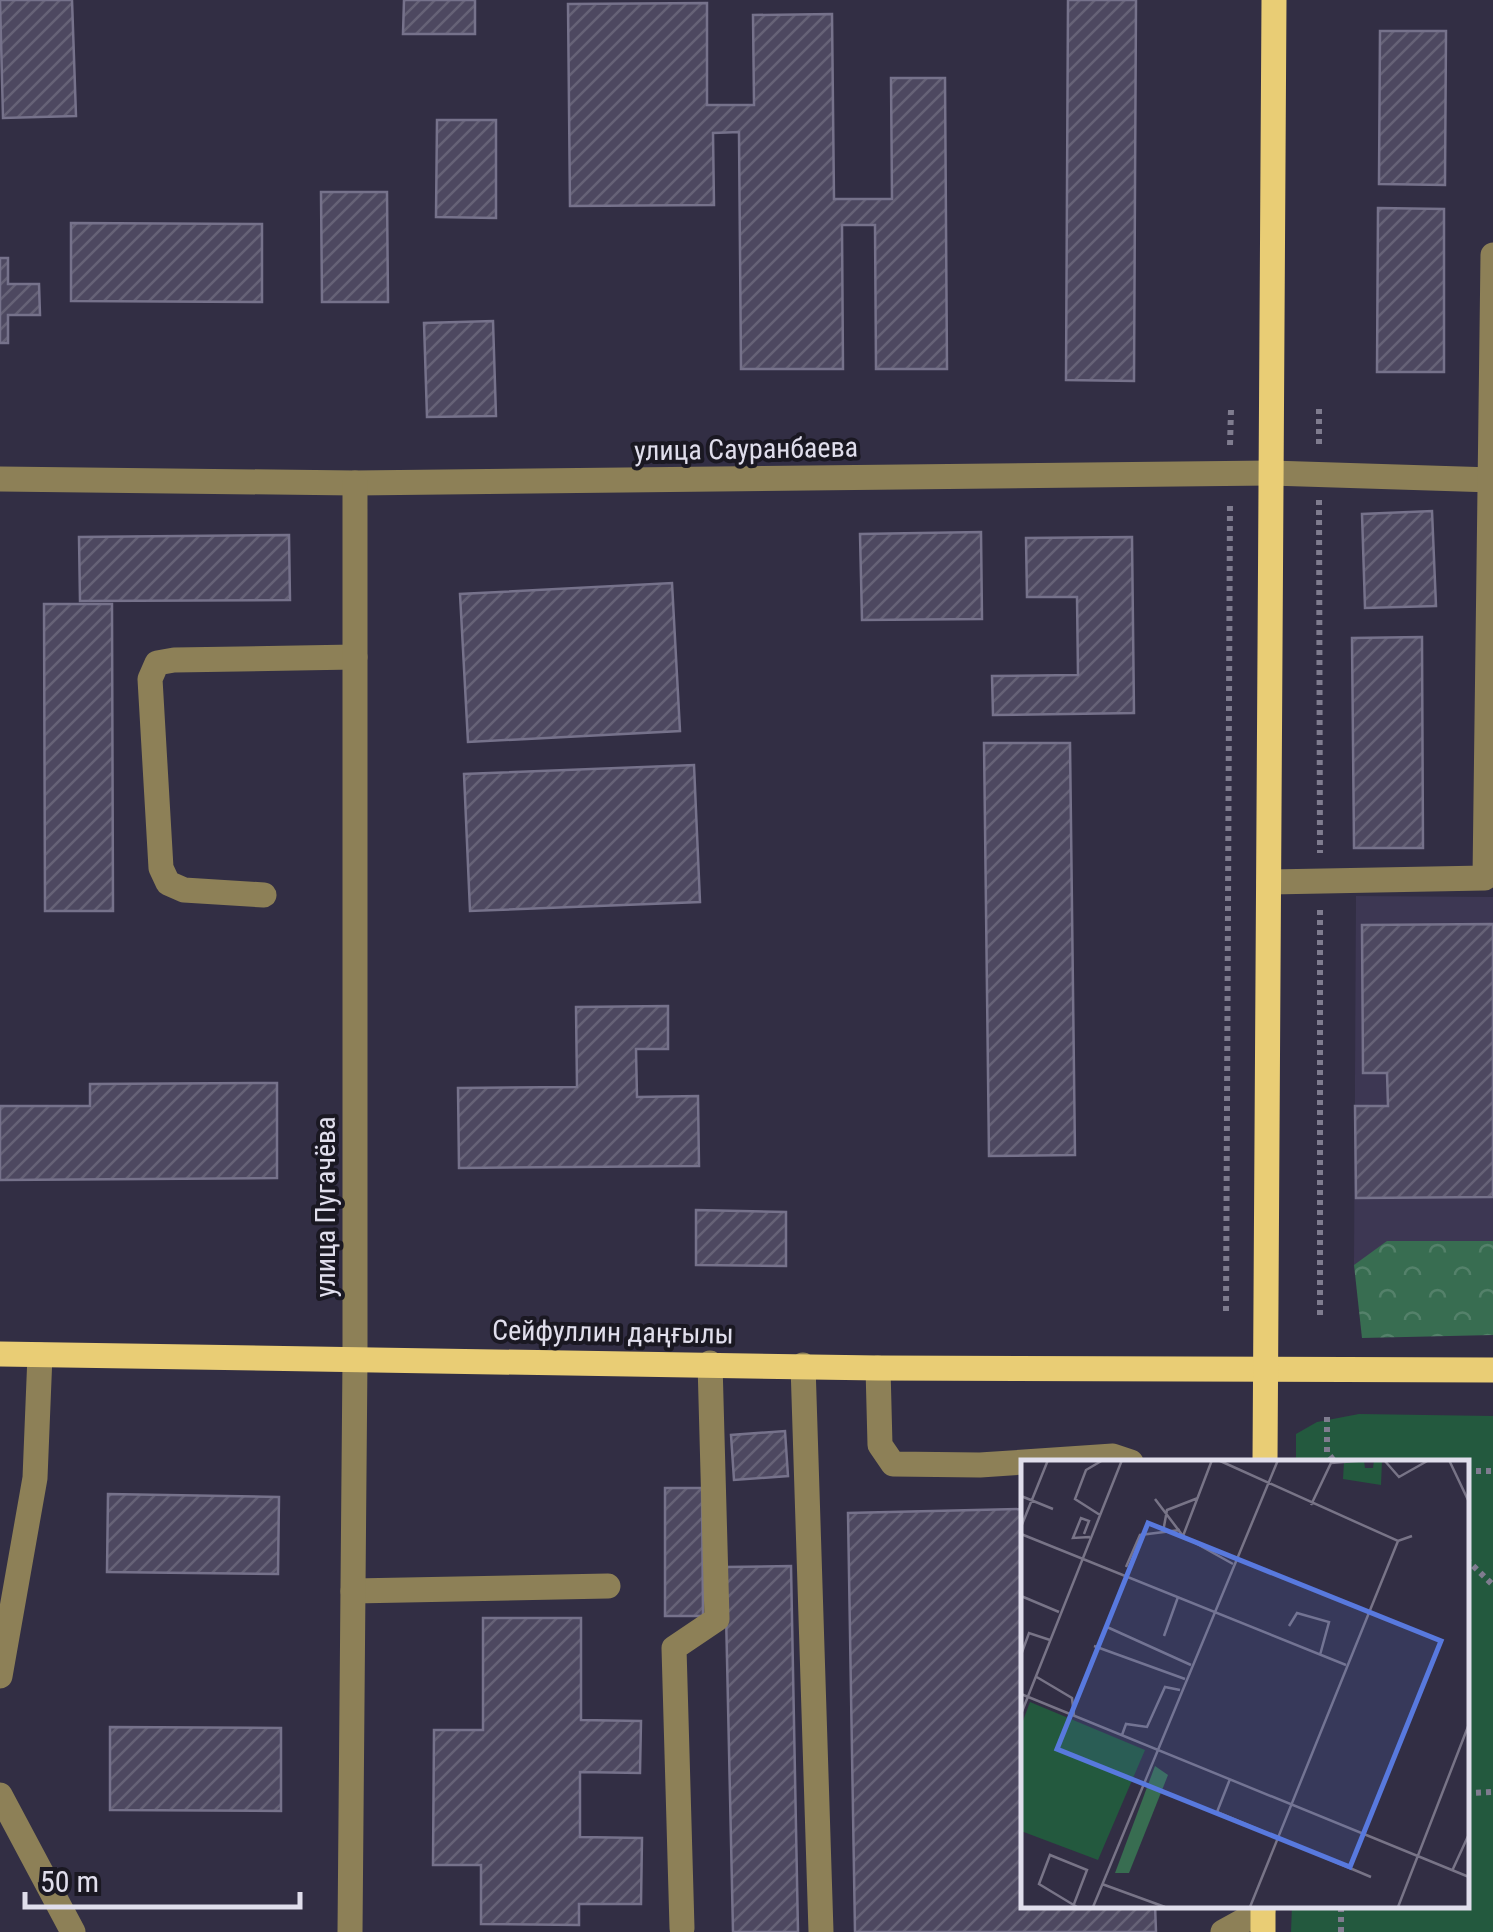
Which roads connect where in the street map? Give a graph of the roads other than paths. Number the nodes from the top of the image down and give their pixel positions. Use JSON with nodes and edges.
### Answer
{"nodes":[{"id":1,"x":1274,"y":0,"type":"edge"},
{"id":2,"x":1493,"y":254,"type":"edge"},
{"id":3,"x":1271,"y":473,"type":"junction"},
{"id":4,"x":0,"y":479,"type":"edge"},
{"id":5,"x":1492,"y":480,"type":"edge"},
{"id":6,"x":355,"y":483,"type":"junction"},
{"id":7,"x":355,"y":657,"type":"junction"},
{"id":8,"x":1268,"y":882,"type":"junction"},
{"id":9,"x":264,"y":895,"type":"dead end"},
{"id":10,"x":0,"y":1354,"type":"edge"},
{"id":11,"x":40,"y":1355,"type":"junction"},
{"id":12,"x":355,"y":1358,"type":"junction"},
{"id":13,"x":710,"y":1363,"type":"junction"},
{"id":14,"x":803,"y":1366,"type":"junction"},
{"id":15,"x":878,"y":1368,"type":"junction"},
{"id":16,"x":1493,"y":1370,"type":"edge"},
{"id":17,"x":1266,"y":1371,"type":"junction"},
{"id":18,"x":1053,"y":1460,"type":"edge"},
{"id":19,"x":1125,"y":1460,"type":"edge"},
{"id":20,"x":1265,"y":1460,"type":"edge"},
{"id":21,"x":1021,"y":1462,"type":"edge"},
{"id":22,"x":608,"y":1586,"type":"dead end"},
{"id":23,"x":353,"y":1591,"type":"junction"},
{"id":24,"x":0,"y":1676,"type":"edge"},
{"id":25,"x":0,"y":1796,"type":"edge"},
{"id":26,"x":10,"y":1832,"type":"edge"},
{"id":27,"x":1263,"y":1916,"type":"edge"},
{"id":28,"x":682,"y":1928,"type":"dead end"},
{"id":29,"x":73,"y":1932,"type":"edge"},
{"id":30,"x":350,"y":1932,"type":"edge"},
{"id":31,"x":821,"y":1932,"type":"edge"},
{"id":32,"x":1223,"y":1932,"type":"edge"}],
"edges":[{"from":1,"to":3,"type":"main road"},
{"from":2,"to":5,"type":"street"},
{"from":3,"to":5,"type":"street","name":"улица Сауранбаева"},
{"from":3,"to":6,"type":"street","name":"улица Сауранбаева"},
{"from":3,"to":8,"type":"main road"},
{"from":4,"to":6,"type":"street","name":"улица Сауранбаева"},
{"from":5,"to":8,"type":"street"},
{"from":6,"to":7,"type":"street","name":"улица Пугачёва"},
{"from":7,"to":9,"type":"street"},
{"from":7,"to":12,"type":"street","name":"улица Пугачёва"},
{"from":8,"to":17,"type":"main road"},
{"from":10,"to":11,"type":"main road","name":"Сейфуллин даңғылы"},
{"from":11,"to":12,"type":"main road","name":"Сейфуллин даңғылы"},
{"from":11,"to":24,"type":"street"},
{"from":12,"to":13,"type":"main road","name":"Сейфуллин даңғылы"},
{"from":12,"to":23,"type":"street","name":"улица Пугачёва"},
{"from":13,"to":14,"type":"main road","name":"Сейфуллин даңғылы"},
{"from":13,"to":28,"type":"street"},
{"from":14,"to":15,"type":"main road","name":"Сейфуллин даңғылы"},
{"from":14,"to":31,"type":"street"},
{"from":15,"to":17,"type":"main road","name":"Сейфуллин даңғылы"},
{"from":15,"to":21,"type":"street"},
{"from":16,"to":17,"type":"main road"},
{"from":17,"to":20,"type":"main road"},
{"from":18,"to":19,"type":"street"},
{"from":22,"to":23,"type":"street"},
{"from":23,"to":30,"type":"street","name":"улица Пугачёва"},
{"from":25,"to":26,"type":"street"},
{"from":26,"to":29,"type":"street"},
{"from":27,"to":32,"type":"street"}]}
